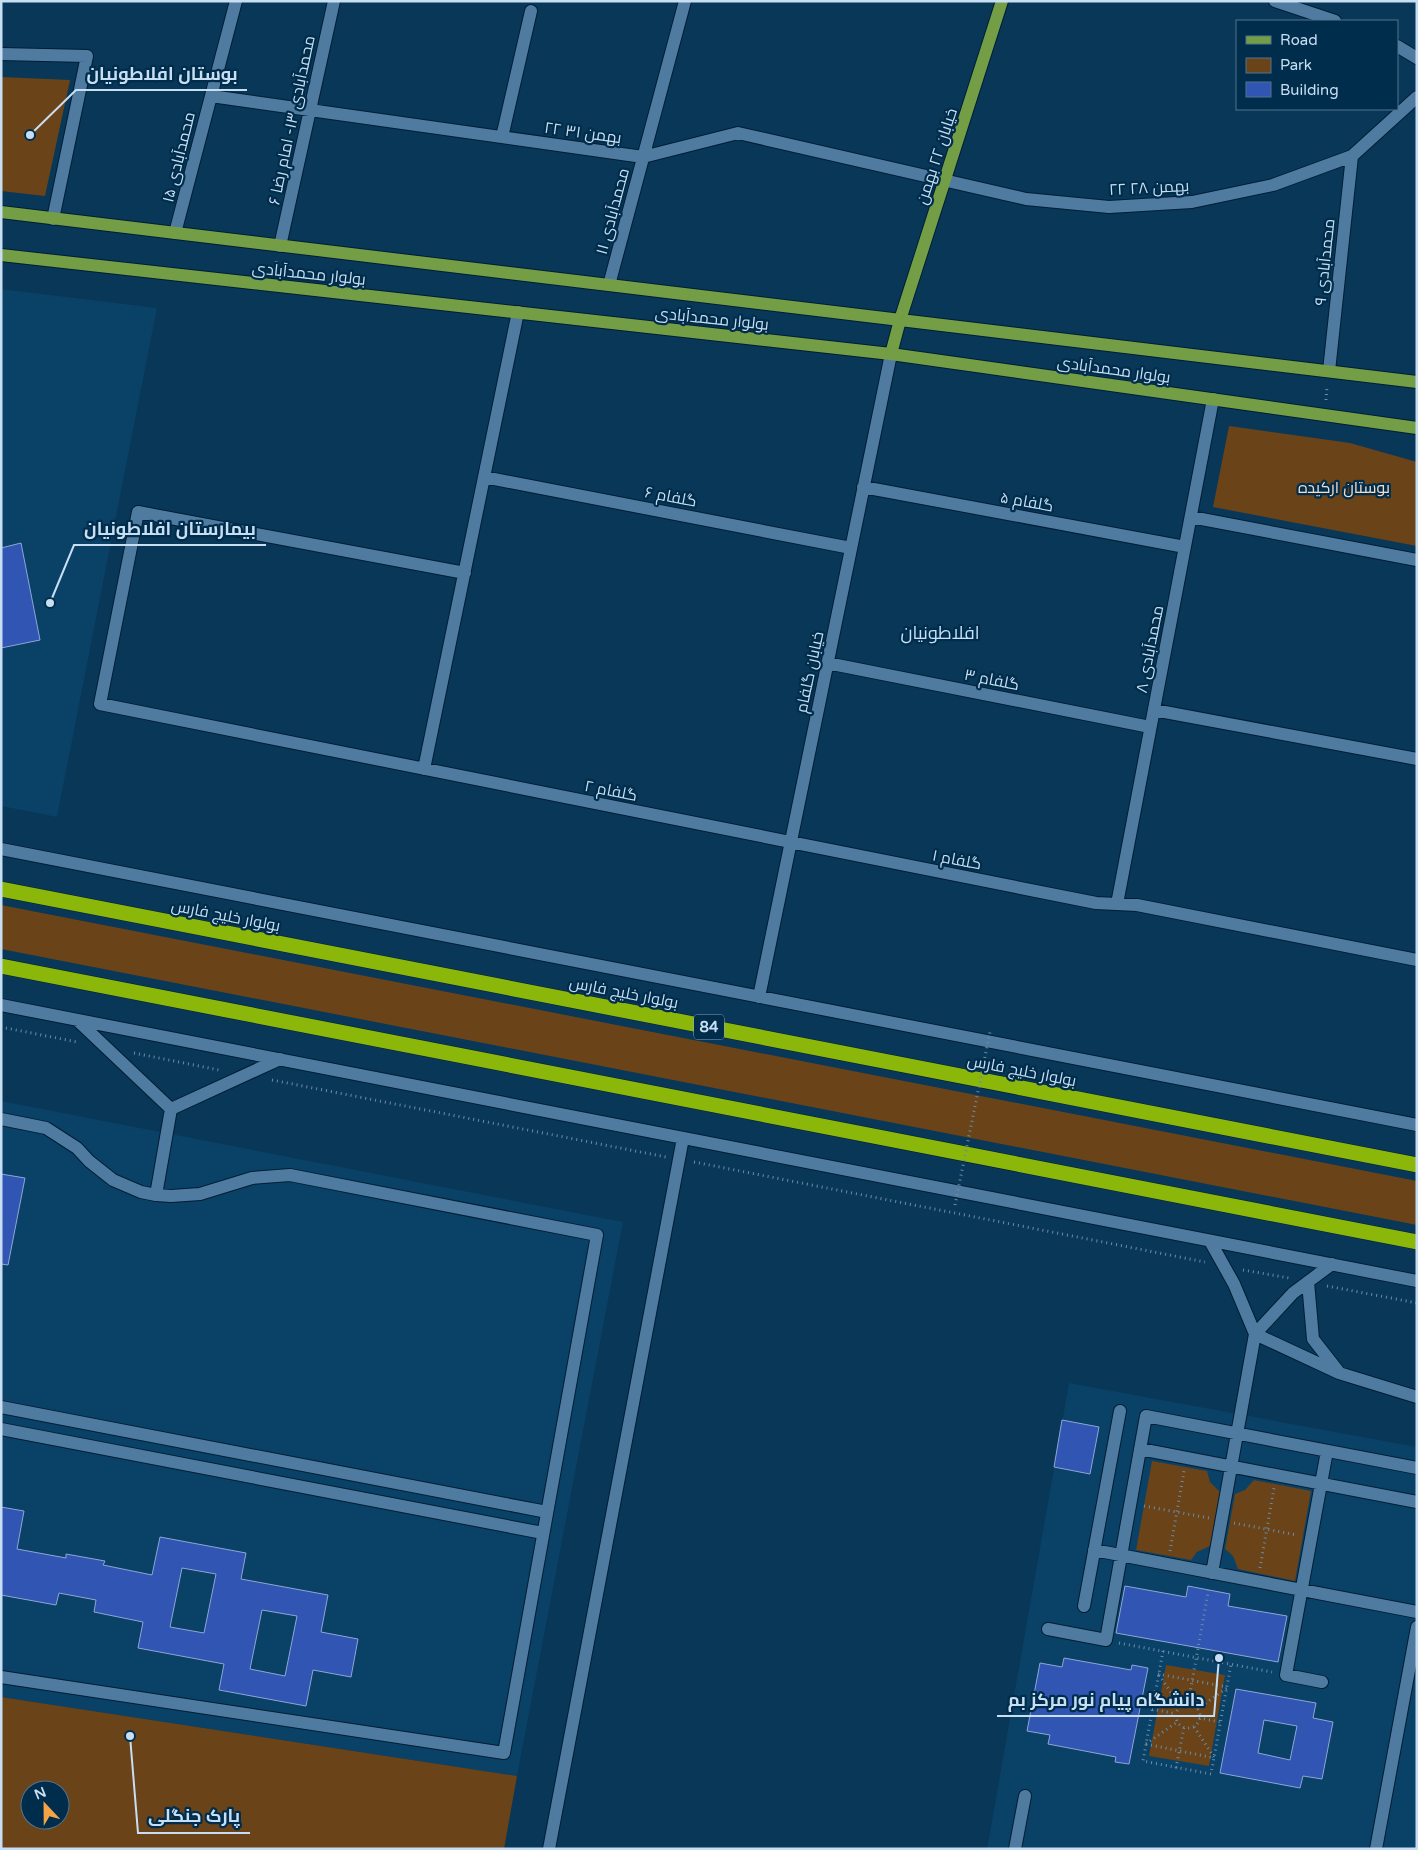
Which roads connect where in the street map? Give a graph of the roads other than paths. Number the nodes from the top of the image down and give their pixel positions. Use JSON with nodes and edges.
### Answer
{"nodes":[{"id":1,"x":236,"y":1,"type":"edge"},
{"id":2,"x":334,"y":1,"type":"edge"},
{"id":3,"x":685,"y":1,"type":"edge"},
{"id":4,"x":1002,"y":1,"type":"edge"},
{"id":5,"x":1275,"y":1,"type":"edge"},
{"id":6,"x":531,"y":11,"type":"dead end"},
{"id":7,"x":1332,"y":20,"type":"edge"},
{"id":8,"x":1398,"y":47,"type":"edge"},
{"id":9,"x":1,"y":54,"type":"edge"},
{"id":10,"x":1417,"y":58,"type":"edge"},
{"id":11,"x":211,"y":96,"type":"junction"},
{"id":12,"x":1417,"y":97,"type":"edge"},
{"id":13,"x":310,"y":110,"type":"junction"},
{"id":14,"x":502,"y":137,"type":"junction"},
{"id":15,"x":1352,"y":156,"type":"junction"},
{"id":16,"x":643,"y":157,"type":"junction"},
{"id":17,"x":945,"y":180,"type":"junction"},
{"id":18,"x":1,"y":212,"type":"edge"},
{"id":19,"x":52,"y":219,"type":"junction"},
{"id":20,"x":175,"y":233,"type":"junction"},
{"id":21,"x":280,"y":246,"type":"junction"},
{"id":22,"x":1,"y":255,"type":"edge"},
{"id":23,"x":609,"y":285,"type":"junction"},
{"id":24,"x":518,"y":312,"type":"junction"},
{"id":25,"x":900,"y":320,"type":"junction"},
{"id":26,"x":890,"y":354,"type":"junction"},
{"id":27,"x":1329,"y":371,"type":"junction"},
{"id":28,"x":1417,"y":382,"type":"edge"},
{"id":29,"x":1214,"y":399,"type":"junction"},
{"id":30,"x":1417,"y":428,"type":"edge"},
{"id":31,"x":484,"y":477,"type":"junction"},
{"id":32,"x":863,"y":487,"type":"junction"},
{"id":33,"x":1191,"y":517,"type":"junction"},
{"id":34,"x":1185,"y":546,"type":"junction"},
{"id":35,"x":851,"y":548,"type":"junction"},
{"id":36,"x":1417,"y":560,"type":"edge"},
{"id":37,"x":465,"y":573,"type":"junction"},
{"id":38,"x":827,"y":663,"type":"junction"},
{"id":39,"x":1154,"y":710,"type":"junction"},
{"id":40,"x":1150,"y":727,"type":"junction"},
{"id":41,"x":1417,"y":759,"type":"edge"},
{"id":42,"x":424,"y":769,"type":"junction"},
{"id":43,"x":791,"y":842,"type":"junction"},
{"id":44,"x":1,"y":849,"type":"edge"},
{"id":45,"x":1,"y":889,"type":"edge"},
{"id":46,"x":1117,"y":904,"type":"junction"},
{"id":47,"x":1417,"y":960,"type":"edge"},
{"id":48,"x":1,"y":966,"type":"edge"},
{"id":49,"x":759,"y":997,"type":"junction"},
{"id":50,"x":1,"y":1005,"type":"edge"},
{"id":51,"x":76,"y":1020,"type":"junction"},
{"id":52,"x":280,"y":1059,"type":"junction"},
{"id":53,"x":171,"y":1109,"type":"junction"},
{"id":54,"x":1,"y":1119,"type":"edge"},
{"id":55,"x":1417,"y":1125,"type":"edge"},
{"id":56,"x":683,"y":1138,"type":"junction"},
{"id":57,"x":1417,"y":1165,"type":"edge"},
{"id":58,"x":156,"y":1195,"type":"junction"},
{"id":59,"x":1210,"y":1240,"type":"junction"},
{"id":60,"x":1417,"y":1242,"type":"edge"},
{"id":61,"x":1332,"y":1264,"type":"junction"},
{"id":62,"x":1417,"y":1281,"type":"edge"},
{"id":63,"x":1308,"y":1282,"type":"junction"},
{"id":64,"x":1255,"y":1334,"type":"junction"},
{"id":65,"x":1339,"y":1373,"type":"junction"},
{"id":66,"x":1417,"y":1397,"type":"edge"},
{"id":67,"x":1,"y":1407,"type":"edge"},
{"id":68,"x":1120,"y":1411,"type":"dead end"},
{"id":69,"x":1,"y":1429,"type":"edge"},
{"id":70,"x":1237,"y":1434,"type":"junction"},
{"id":71,"x":1140,"y":1449,"type":"junction"},
{"id":72,"x":1327,"y":1451,"type":"junction"},
{"id":73,"x":1231,"y":1466,"type":"junction"},
{"id":74,"x":1417,"y":1468,"type":"edge"},
{"id":75,"x":1321,"y":1484,"type":"junction"},
{"id":76,"x":1417,"y":1502,"type":"edge"},
{"id":77,"x":547,"y":1512,"type":"junction"},
{"id":78,"x":543,"y":1534,"type":"junction"},
{"id":79,"x":1094,"y":1550,"type":"junction"},
{"id":80,"x":1121,"y":1556,"type":"junction"},
{"id":81,"x":1212,"y":1573,"type":"junction"},
{"id":82,"x":1302,"y":1590,"type":"junction"},
{"id":83,"x":1084,"y":1606,"type":"dead end"},
{"id":84,"x":1417,"y":1612,"type":"edge"},
{"id":85,"x":1417,"y":1627,"type":"edge"},
{"id":86,"x":1048,"y":1629,"type":"dead end"},
{"id":87,"x":1,"y":1676,"type":"edge"},
{"id":88,"x":1322,"y":1682,"type":"dead end"},
{"id":89,"x":1025,"y":1796,"type":"dead end"},
{"id":90,"x":549,"y":1849,"type":"edge"},
{"id":91,"x":1015,"y":1849,"type":"edge"},
{"id":92,"x":1376,"y":1849,"type":"edge"}],
"edges":[{"from":1,"to":11,"type":"street","name":"محمدآبادی ۱۵"},
{"from":2,"to":13,"type":"street","name":"محمدآبادی ۱۳- امام رضا ۶"},
{"from":3,"to":16,"type":"street","name":"محمدآبادی ۱۱"},
{"from":4,"to":17,"type":"main road","name":"خیابان ۲۲ بهمن"},
{"from":5,"to":7,"type":"street"},
{"from":6,"to":14,"type":"street"},
{"from":8,"to":10,"type":"street"},
{"from":9,"to":19,"type":"street"},
{"from":11,"to":13,"type":"street","name":"۲۲ بهمن ۳۱"},
{"from":11,"to":20,"type":"street","name":"محمدآبادی ۱۵"},
{"from":12,"to":15,"type":"street"},
{"from":13,"to":14,"type":"street","name":"۲۲ بهمن ۳۱"},
{"from":13,"to":21,"type":"street","name":"محمدآبادی ۱۳- امام رضا ۶"},
{"from":14,"to":16,"type":"street","name":"۲۲ بهمن ۳۱"},
{"from":15,"to":17,"type":"street","name":"۲۲ بهمن ۲۸"},
{"from":15,"to":27,"type":"street","name":"محمدآبادی ۹"},
{"from":16,"to":17,"type":"street","name":"۲۲ بهمن ۳۱"},
{"from":16,"to":23,"type":"street","name":"محمدآبادی ۱۱"},
{"from":17,"to":25,"type":"main road","name":"خیابان ۲۲ بهمن"},
{"from":18,"to":19,"type":"main road","name":"بولوار محمدآبادی"},
{"from":19,"to":20,"type":"main road","name":"بولوار محمدآبادی"},
{"from":20,"to":21,"type":"main road","name":"بولوار محمدآبادی"},
{"from":21,"to":23,"type":"main road","name":"بولوار محمدآبادی"},
{"from":22,"to":24,"type":"main road","name":"بولوار محمدآبادی"},
{"from":23,"to":25,"type":"main road","name":"بولوار محمدآبادی"},
{"from":24,"to":26,"type":"main road","name":"بولوار محمدآبادی"},
{"from":24,"to":31,"type":"street"},
{"from":25,"to":26,"type":"main road","name":"خیابان ۲۲ بهمن"},
{"from":25,"to":27,"type":"main road","name":"بولوار محمدآبادی"},
{"from":26,"to":29,"type":"main road","name":"بولوار محمدآبادی"},
{"from":26,"to":32,"type":"street","name":"خیابان گلفام"},
{"from":27,"to":28,"type":"main road","name":"بولوار محمدآبادی"},
{"from":29,"to":30,"type":"main road","name":"بولوار محمدآبادی"},
{"from":29,"to":33,"type":"street","name":"محمدآبادی ۸"},
{"from":31,"to":35,"type":"street","name":"گلفام ۶"},
{"from":31,"to":37,"type":"street"},
{"from":32,"to":34,"type":"street","name":"گلفام ۵"},
{"from":32,"to":35,"type":"street","name":"خیابان گلفام"},
{"from":33,"to":34,"type":"street","name":"محمدآبادی ۸"},
{"from":33,"to":36,"type":"street"},
{"from":34,"to":39,"type":"street","name":"محمدآبادی ۸"},
{"from":35,"to":38,"type":"street","name":"خیابان گلفام"},
{"from":37,"to":42,"type":"street"},
{"from":37,"to":42,"type":"street","name":"گلفام ۲"},
{"from":38,"to":40,"type":"street","name":"گلفام ۳"},
{"from":38,"to":43,"type":"street","name":"خیابان گلفام"},
{"from":39,"to":40,"type":"street","name":"محمدآبادی ۸"},
{"from":39,"to":41,"type":"street"},
{"from":40,"to":46,"type":"street","name":"محمدآبادی ۸"},
{"from":42,"to":43,"type":"street","name":"گلفام ۲"},
{"from":43,"to":46,"type":"street","name":"گلفام ۱"},
{"from":43,"to":49,"type":"street","name":"خیابان گلفام"},
{"from":44,"to":49,"type":"street"},
{"from":45,"to":57,"type":"highway","name":"بولوار خلیج فارس","number":"84"},
{"from":46,"to":47,"type":"street","name":"گلفام ۱"},
{"from":48,"to":60,"type":"highway"},
{"from":49,"to":55,"type":"street"},
{"from":50,"to":51,"type":"street"},
{"from":51,"to":52,"type":"street"},
{"from":51,"to":53,"type":"street"},
{"from":52,"to":53,"type":"street"},
{"from":52,"to":56,"type":"street"},
{"from":53,"to":58,"type":"street"},
{"from":54,"to":58,"type":"street"},
{"from":56,"to":59,"type":"street"},
{"from":56,"to":90,"type":"street"},
{"from":58,"to":77,"type":"street"},
{"from":59,"to":61,"type":"street"},
{"from":59,"to":64,"type":"street"},
{"from":61,"to":62,"type":"street"},
{"from":61,"to":63,"type":"street"},
{"from":63,"to":64,"type":"street"},
{"from":63,"to":65,"type":"street"},
{"from":64,"to":65,"type":"street"},
{"from":64,"to":70,"type":"street"},
{"from":65,"to":66,"type":"street"},
{"from":67,"to":77,"type":"street"},
{"from":68,"to":79,"type":"street"},
{"from":69,"to":78,"type":"street"},
{"from":70,"to":71,"type":"street"},
{"from":70,"to":72,"type":"street"},
{"from":70,"to":73,"type":"street"},
{"from":71,"to":73,"type":"street"},
{"from":71,"to":80,"type":"street"},
{"from":72,"to":74,"type":"street"},
{"from":72,"to":75,"type":"street"},
{"from":73,"to":75,"type":"street"},
{"from":73,"to":81,"type":"street"},
{"from":75,"to":76,"type":"street"},
{"from":75,"to":82,"type":"street"},
{"from":77,"to":78,"type":"street"},
{"from":78,"to":87,"type":"street"},
{"from":79,"to":80,"type":"street"},
{"from":79,"to":83,"type":"street"},
{"from":80,"to":81,"type":"street"},
{"from":80,"to":86,"type":"street"},
{"from":81,"to":82,"type":"street"},
{"from":82,"to":84,"type":"street"},
{"from":82,"to":88,"type":"street"},
{"from":85,"to":92,"type":"street"},
{"from":89,"to":91,"type":"street"}]}
